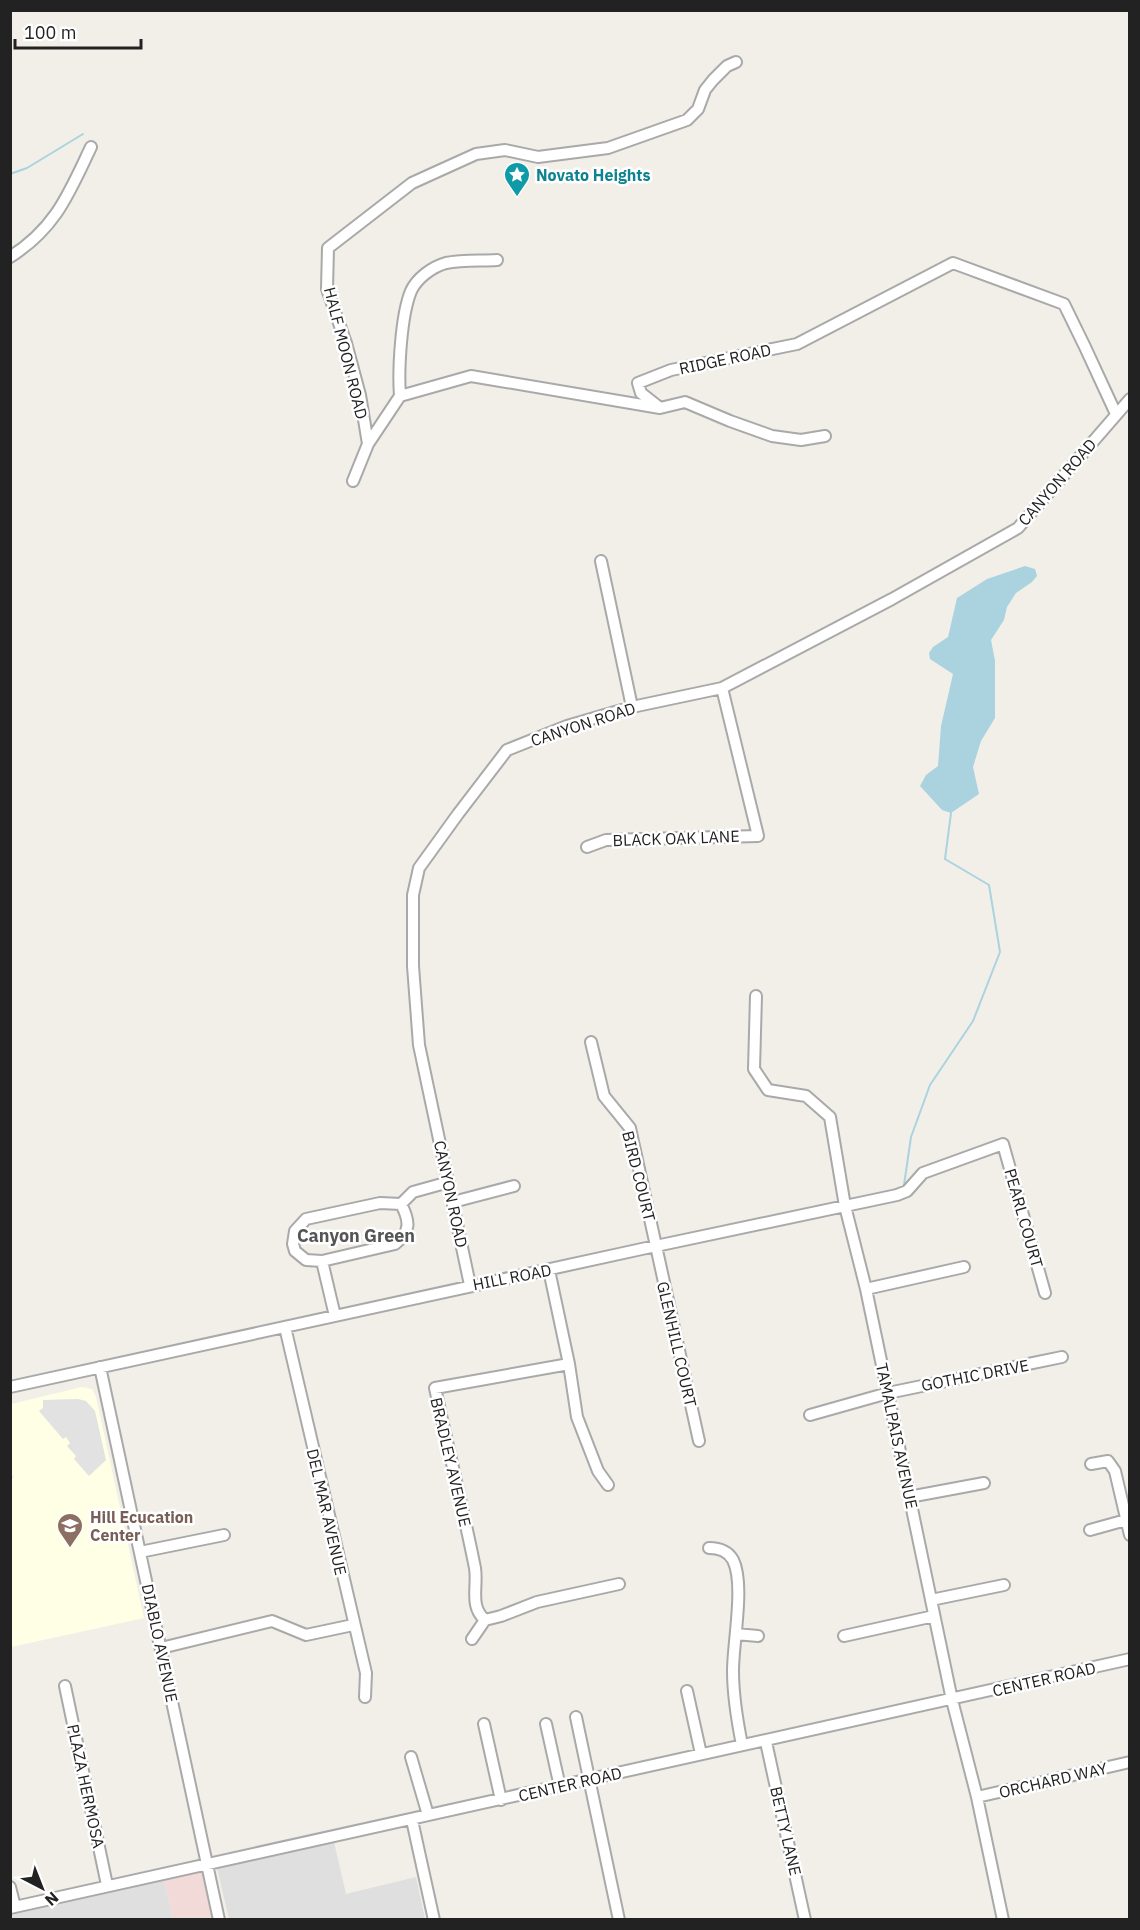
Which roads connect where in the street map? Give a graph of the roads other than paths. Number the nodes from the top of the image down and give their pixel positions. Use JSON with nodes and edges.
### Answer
{"nodes":[{"id":1,"x":736,"y":62,"type":"dead end"},
{"id":2,"x":91,"y":147,"type":"dead end"},
{"id":3,"x":10,"y":256,"type":"edge"},
{"id":4,"x":497,"y":260,"type":"dead end"},
{"id":5,"x":400,"y":396,"type":"junction"},
{"id":6,"x":1130,"y":399,"type":"edge"},
{"id":7,"x":660,"y":408,"type":"junction"},
{"id":8,"x":1116,"y":414,"type":"junction"},
{"id":9,"x":825,"y":436,"type":"dead end"},
{"id":10,"x":368,"y":444,"type":"junction"},
{"id":11,"x":353,"y":481,"type":"dead end"},
{"id":12,"x":601,"y":561,"type":"dead end"},
{"id":13,"x":722,"y":688,"type":"junction"},
{"id":14,"x":632,"y":707,"type":"junction"},
{"id":15,"x":587,"y":848,"type":"dead end"},
{"id":16,"x":756,"y":996,"type":"dead end"},
{"id":17,"x":591,"y":1042,"type":"dead end"},
{"id":18,"x":1003,"y":1144,"type":"joint"},
{"id":19,"x":449,"y":1182,"type":"junction"},
{"id":20,"x":514,"y":1186,"type":"dead end"},
{"id":21,"x":453,"y":1202,"type":"junction"},
{"id":22,"x":401,"y":1204,"type":"junction"},
{"id":23,"x":845,"y":1206,"type":"junction"},
{"id":24,"x":656,"y":1247,"type":"junction"},
{"id":25,"x":322,"y":1261,"type":"junction"},
{"id":26,"x":964,"y":1267,"type":"dead end"},
{"id":27,"x":549,"y":1270,"type":"junction"},
{"id":28,"x":470,"y":1285,"type":"junction"},
{"id":29,"x":866,"y":1289,"type":"junction"},
{"id":30,"x":1045,"y":1293,"type":"dead end"},
{"id":31,"x":335,"y":1316,"type":"junction"},
{"id":32,"x":285,"y":1327,"type":"junction"},
{"id":33,"x":1062,"y":1358,"type":"dead end"},
{"id":34,"x":569,"y":1364,"type":"junction"},
{"id":35,"x":100,"y":1367,"type":"junction"},
{"id":36,"x":10,"y":1387,"type":"edge"},
{"id":37,"x":888,"y":1393,"type":"junction"},
{"id":38,"x":810,"y":1415,"type":"dead end"},
{"id":39,"x":699,"y":1441,"type":"dead end"},
{"id":40,"x":1090,"y":1464,"type":"dead end"},
{"id":41,"x":984,"y":1483,"type":"dead end"},
{"id":42,"x":608,"y":1485,"type":"dead end"},
{"id":43,"x":909,"y":1497,"type":"junction"},
{"id":44,"x":1126,"y":1520,"type":"junction"},
{"id":45,"x":1090,"y":1530,"type":"dead end"},
{"id":46,"x":224,"y":1535,"type":"dead end"},
{"id":47,"x":1130,"y":1535,"type":"edge"},
{"id":48,"x":710,"y":1548,"type":"dead end"},
{"id":49,"x":140,"y":1552,"type":"junction"},
{"id":50,"x":619,"y":1584,"type":"dead end"},
{"id":51,"x":1004,"y":1585,"type":"dead end"},
{"id":52,"x":931,"y":1600,"type":"junction"},
{"id":53,"x":934,"y":1616,"type":"junction"},
{"id":54,"x":485,"y":1620,"type":"junction"},
{"id":55,"x":353,"y":1625,"type":"junction"},
{"id":56,"x":736,"y":1634,"type":"junction"},
{"id":57,"x":758,"y":1636,"type":"dead end"},
{"id":58,"x":844,"y":1636,"type":"dead end"},
{"id":59,"x":472,"y":1640,"type":"dead end"},
{"id":60,"x":160,"y":1647,"type":"junction"},
{"id":61,"x":1130,"y":1659,"type":"edge"},
{"id":62,"x":64,"y":1686,"type":"dead end"},
{"id":63,"x":687,"y":1691,"type":"dead end"},
{"id":64,"x":365,"y":1697,"type":"dead end"},
{"id":65,"x":952,"y":1700,"type":"junction"},
{"id":66,"x":576,"y":1717,"type":"dead end"},
{"id":67,"x":484,"y":1724,"type":"dead end"},
{"id":68,"x":546,"y":1725,"type":"dead end"},
{"id":69,"x":766,"y":1742,"type":"junction"},
{"id":70,"x":742,"y":1745,"type":"junction"},
{"id":71,"x":701,"y":1754,"type":"junction"},
{"id":72,"x":411,"y":1757,"type":"dead end"},
{"id":73,"x":1130,"y":1762,"type":"edge"},
{"id":74,"x":591,"y":1780,"type":"junction"},
{"id":75,"x":560,"y":1787,"type":"junction"},
{"id":76,"x":977,"y":1797,"type":"junction"},
{"id":77,"x":501,"y":1800,"type":"junction"},
{"id":78,"x":428,"y":1815,"type":"junction"},
{"id":79,"x":412,"y":1820,"type":"junction"},
{"id":80,"x":207,"y":1864,"type":"junction"},
{"id":81,"x":107,"y":1885,"type":"junction"},
{"id":82,"x":10,"y":1887,"type":"edge"},
{"id":83,"x":13,"y":1907,"type":"edge"},
{"id":84,"x":219,"y":1920,"type":"edge"},
{"id":85,"x":434,"y":1920,"type":"edge"},
{"id":86,"x":619,"y":1920,"type":"edge"},
{"id":87,"x":805,"y":1920,"type":"edge"},
{"id":88,"x":1003,"y":1920,"type":"edge"}],
"edges":[{"from":1,"to":10,"type":"street","name":"HALF MOON ROAD"},
{"from":2,"to":3,"type":"street"},
{"from":4,"to":5,"type":"street"},
{"from":5,"to":7,"type":"street"},
{"from":5,"to":10,"type":"street"},
{"from":6,"to":8,"type":"street","name":"CANYON ROAD"},
{"from":7,"to":8,"type":"street","name":"RIDGE ROAD"},
{"from":7,"to":9,"type":"street"},
{"from":8,"to":13,"type":"street","name":"CANYON ROAD"},
{"from":10,"to":11,"type":"street"},
{"from":12,"to":14,"type":"street"},
{"from":13,"to":14,"type":"street","name":"CANYON ROAD"},
{"from":13,"to":15,"type":"street","name":"BLACK OAK LANE"},
{"from":14,"to":19,"type":"street","name":"CANYON ROAD"},
{"from":16,"to":23,"type":"street","name":"TAMALPAIS AVENUE"},
{"from":17,"to":24,"type":"street","name":"BIRD COURT"},
{"from":18,"to":23,"type":"street","name":"HILL ROAD"},
{"from":18,"to":30,"type":"street","name":"PEARL COURT"},
{"from":19,"to":21,"type":"street","name":"CANYON ROAD"},
{"from":19,"to":22,"type":"street"},
{"from":20,"to":21,"type":"street"},
{"from":21,"to":28,"type":"street","name":"CANYON ROAD"},
{"from":22,"to":25,"type":"street"},
{"from":22,"to":25,"type":"street"},
{"from":23,"to":24,"type":"street","name":"HILL ROAD"},
{"from":23,"to":29,"type":"street","name":"TAMALPAIS AVENUE"},
{"from":24,"to":27,"type":"street","name":"HILL ROAD"},
{"from":24,"to":39,"type":"street","name":"GLENHILL COURT"},
{"from":25,"to":31,"type":"street"},
{"from":26,"to":29,"type":"street"},
{"from":27,"to":28,"type":"street","name":"HILL ROAD"},
{"from":27,"to":34,"type":"street"},
{"from":28,"to":31,"type":"street","name":"HILL ROAD"},
{"from":29,"to":37,"type":"street","name":"TAMALPAIS AVENUE"},
{"from":31,"to":32,"type":"street","name":"HILL ROAD"},
{"from":32,"to":35,"type":"street","name":"HILL ROAD"},
{"from":32,"to":55,"type":"street","name":"DEL MAR AVENUE"},
{"from":33,"to":37,"type":"street","name":"GOTHIC DRIVE"},
{"from":34,"to":42,"type":"street"},
{"from":34,"to":54,"type":"street","name":"BRADLEY AVENUE"},
{"from":35,"to":36,"type":"street","name":"HILL ROAD"},
{"from":35,"to":49,"type":"street","name":"DIABLO AVENUE"},
{"from":37,"to":38,"type":"street","name":"GOTHIC DRIVE"},
{"from":37,"to":43,"type":"street","name":"TAMALPAIS AVENUE"},
{"from":40,"to":44,"type":"street"},
{"from":41,"to":43,"type":"street"},
{"from":43,"to":52,"type":"street","name":"TAMALPAIS AVENUE"},
{"from":44,"to":45,"type":"street"},
{"from":44,"to":47,"type":"street"},
{"from":46,"to":49,"type":"street"},
{"from":48,"to":56,"type":"street"},
{"from":49,"to":60,"type":"street","name":"DIABLO AVENUE"},
{"from":50,"to":54,"type":"street"},
{"from":51,"to":52,"type":"street"},
{"from":52,"to":53,"type":"street","name":"TAMALPAIS AVENUE"},
{"from":53,"to":58,"type":"street"},
{"from":53,"to":65,"type":"street","name":"TAMALPAIS AVENUE"},
{"from":54,"to":59,"type":"street"},
{"from":55,"to":60,"type":"street"},
{"from":55,"to":64,"type":"street","name":"DEL MAR AVENUE"},
{"from":56,"to":57,"type":"street"},
{"from":56,"to":70,"type":"street"},
{"from":60,"to":80,"type":"street","name":"DIABLO AVENUE"},
{"from":61,"to":65,"type":"street","name":"CENTER ROAD"},
{"from":62,"to":81,"type":"street","name":"PLAZA HERMOSA"},
{"from":63,"to":71,"type":"street"},
{"from":65,"to":69,"type":"street","name":"CENTER ROAD"},
{"from":65,"to":76,"type":"street","name":"TAMALPAIS AVENUE"},
{"from":66,"to":74,"type":"street"},
{"from":67,"to":77,"type":"street"},
{"from":68,"to":75,"type":"street"},
{"from":69,"to":70,"type":"street","name":"CENTER ROAD"},
{"from":69,"to":87,"type":"street","name":"BETTY LANE"},
{"from":70,"to":71,"type":"street","name":"CENTER ROAD"},
{"from":71,"to":74,"type":"street","name":"CENTER ROAD"},
{"from":72,"to":78,"type":"street"},
{"from":73,"to":76,"type":"street","name":"ORCHARD WAY"},
{"from":74,"to":75,"type":"street","name":"CENTER ROAD"},
{"from":74,"to":86,"type":"street"},
{"from":75,"to":77,"type":"street","name":"CENTER ROAD"},
{"from":76,"to":88,"type":"street","name":"TAMALPAIS AVENUE"},
{"from":77,"to":78,"type":"street","name":"CENTER ROAD"},
{"from":78,"to":79,"type":"street","name":"CENTER ROAD"},
{"from":79,"to":80,"type":"street","name":"CENTER ROAD"},
{"from":79,"to":85,"type":"street"},
{"from":80,"to":81,"type":"street","name":"CENTER ROAD"},
{"from":80,"to":84,"type":"street","name":"DIABLO AVENUE"},
{"from":81,"to":83,"type":"street","name":"CENTER ROAD"},
{"from":82,"to":83,"type":"street"}]}
